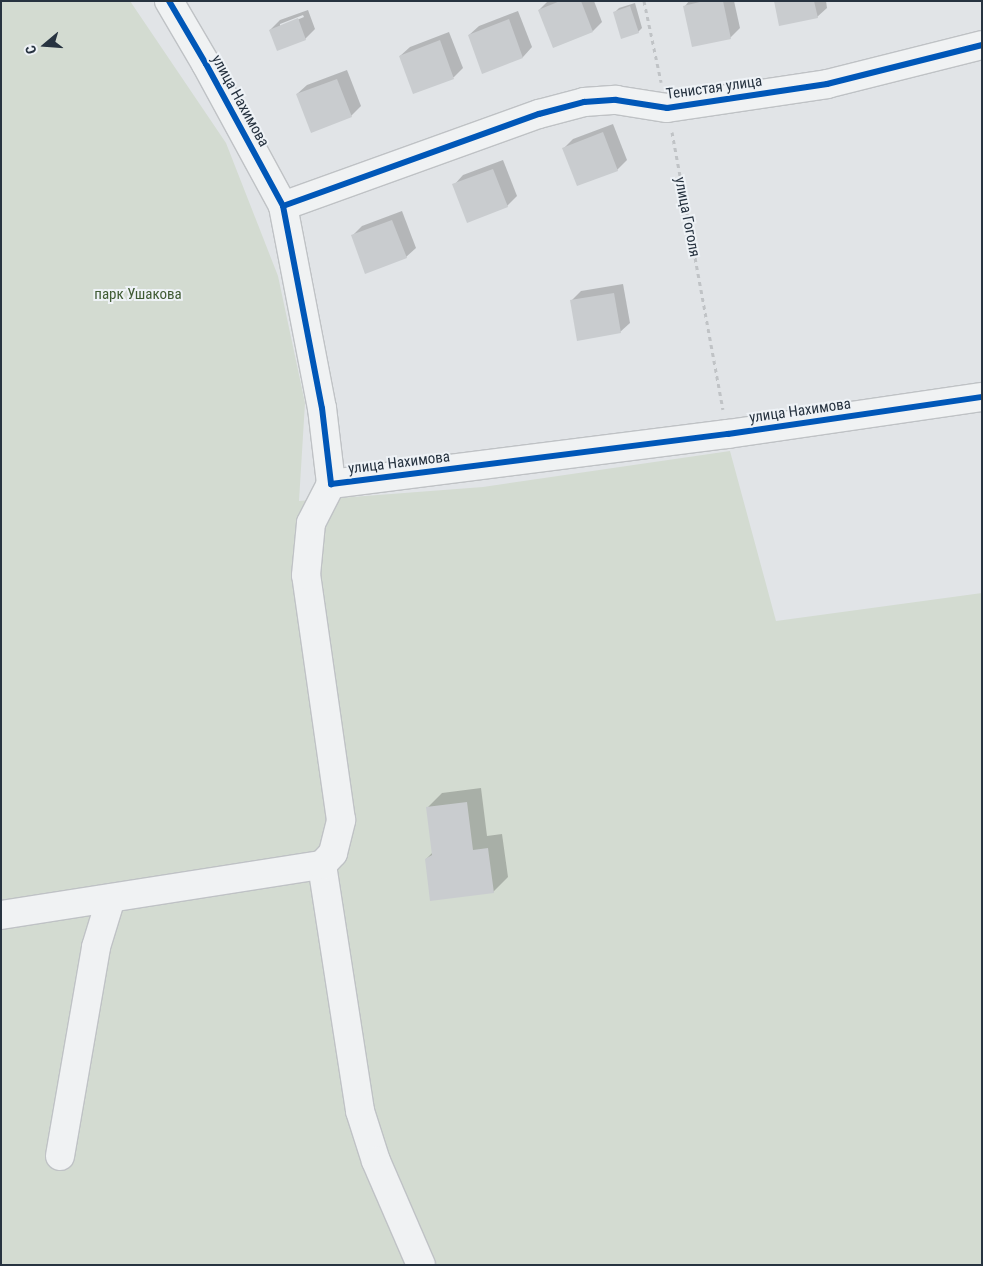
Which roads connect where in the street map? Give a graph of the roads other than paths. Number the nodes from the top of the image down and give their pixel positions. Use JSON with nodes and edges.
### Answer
{"nodes":[{"id":1,"x":169,"y":1,"type":"edge"},
{"id":2,"x":982,"y":45,"type":"edge"},
{"id":3,"x":283,"y":206,"type":"junction"},
{"id":4,"x":982,"y":397,"type":"edge"},
{"id":5,"x":331,"y":484,"type":"junction"},
{"id":6,"x":322,"y":865,"type":"junction"},
{"id":7,"x":111,"y":898,"type":"junction"},
{"id":8,"x":1,"y":915,"type":"edge"},
{"id":9,"x":60,"y":1156,"type":"dead end"},
{"id":10,"x":421,"y":1265,"type":"edge"}],
"edges":[{"from":1,"to":3,"type":"street","name":"улица Нахимова"},
{"from":2,"to":3,"type":"street","name":"Тенистая улица"},
{"from":3,"to":5,"type":"street","name":"улица Нахимова"},
{"from":4,"to":5,"type":"street","name":"улица Нахимова"},
{"from":5,"to":6,"type":"street"},
{"from":6,"to":7,"type":"street"},
{"from":6,"to":10,"type":"street"},
{"from":7,"to":8,"type":"street"},
{"from":7,"to":9,"type":"street"}]}
